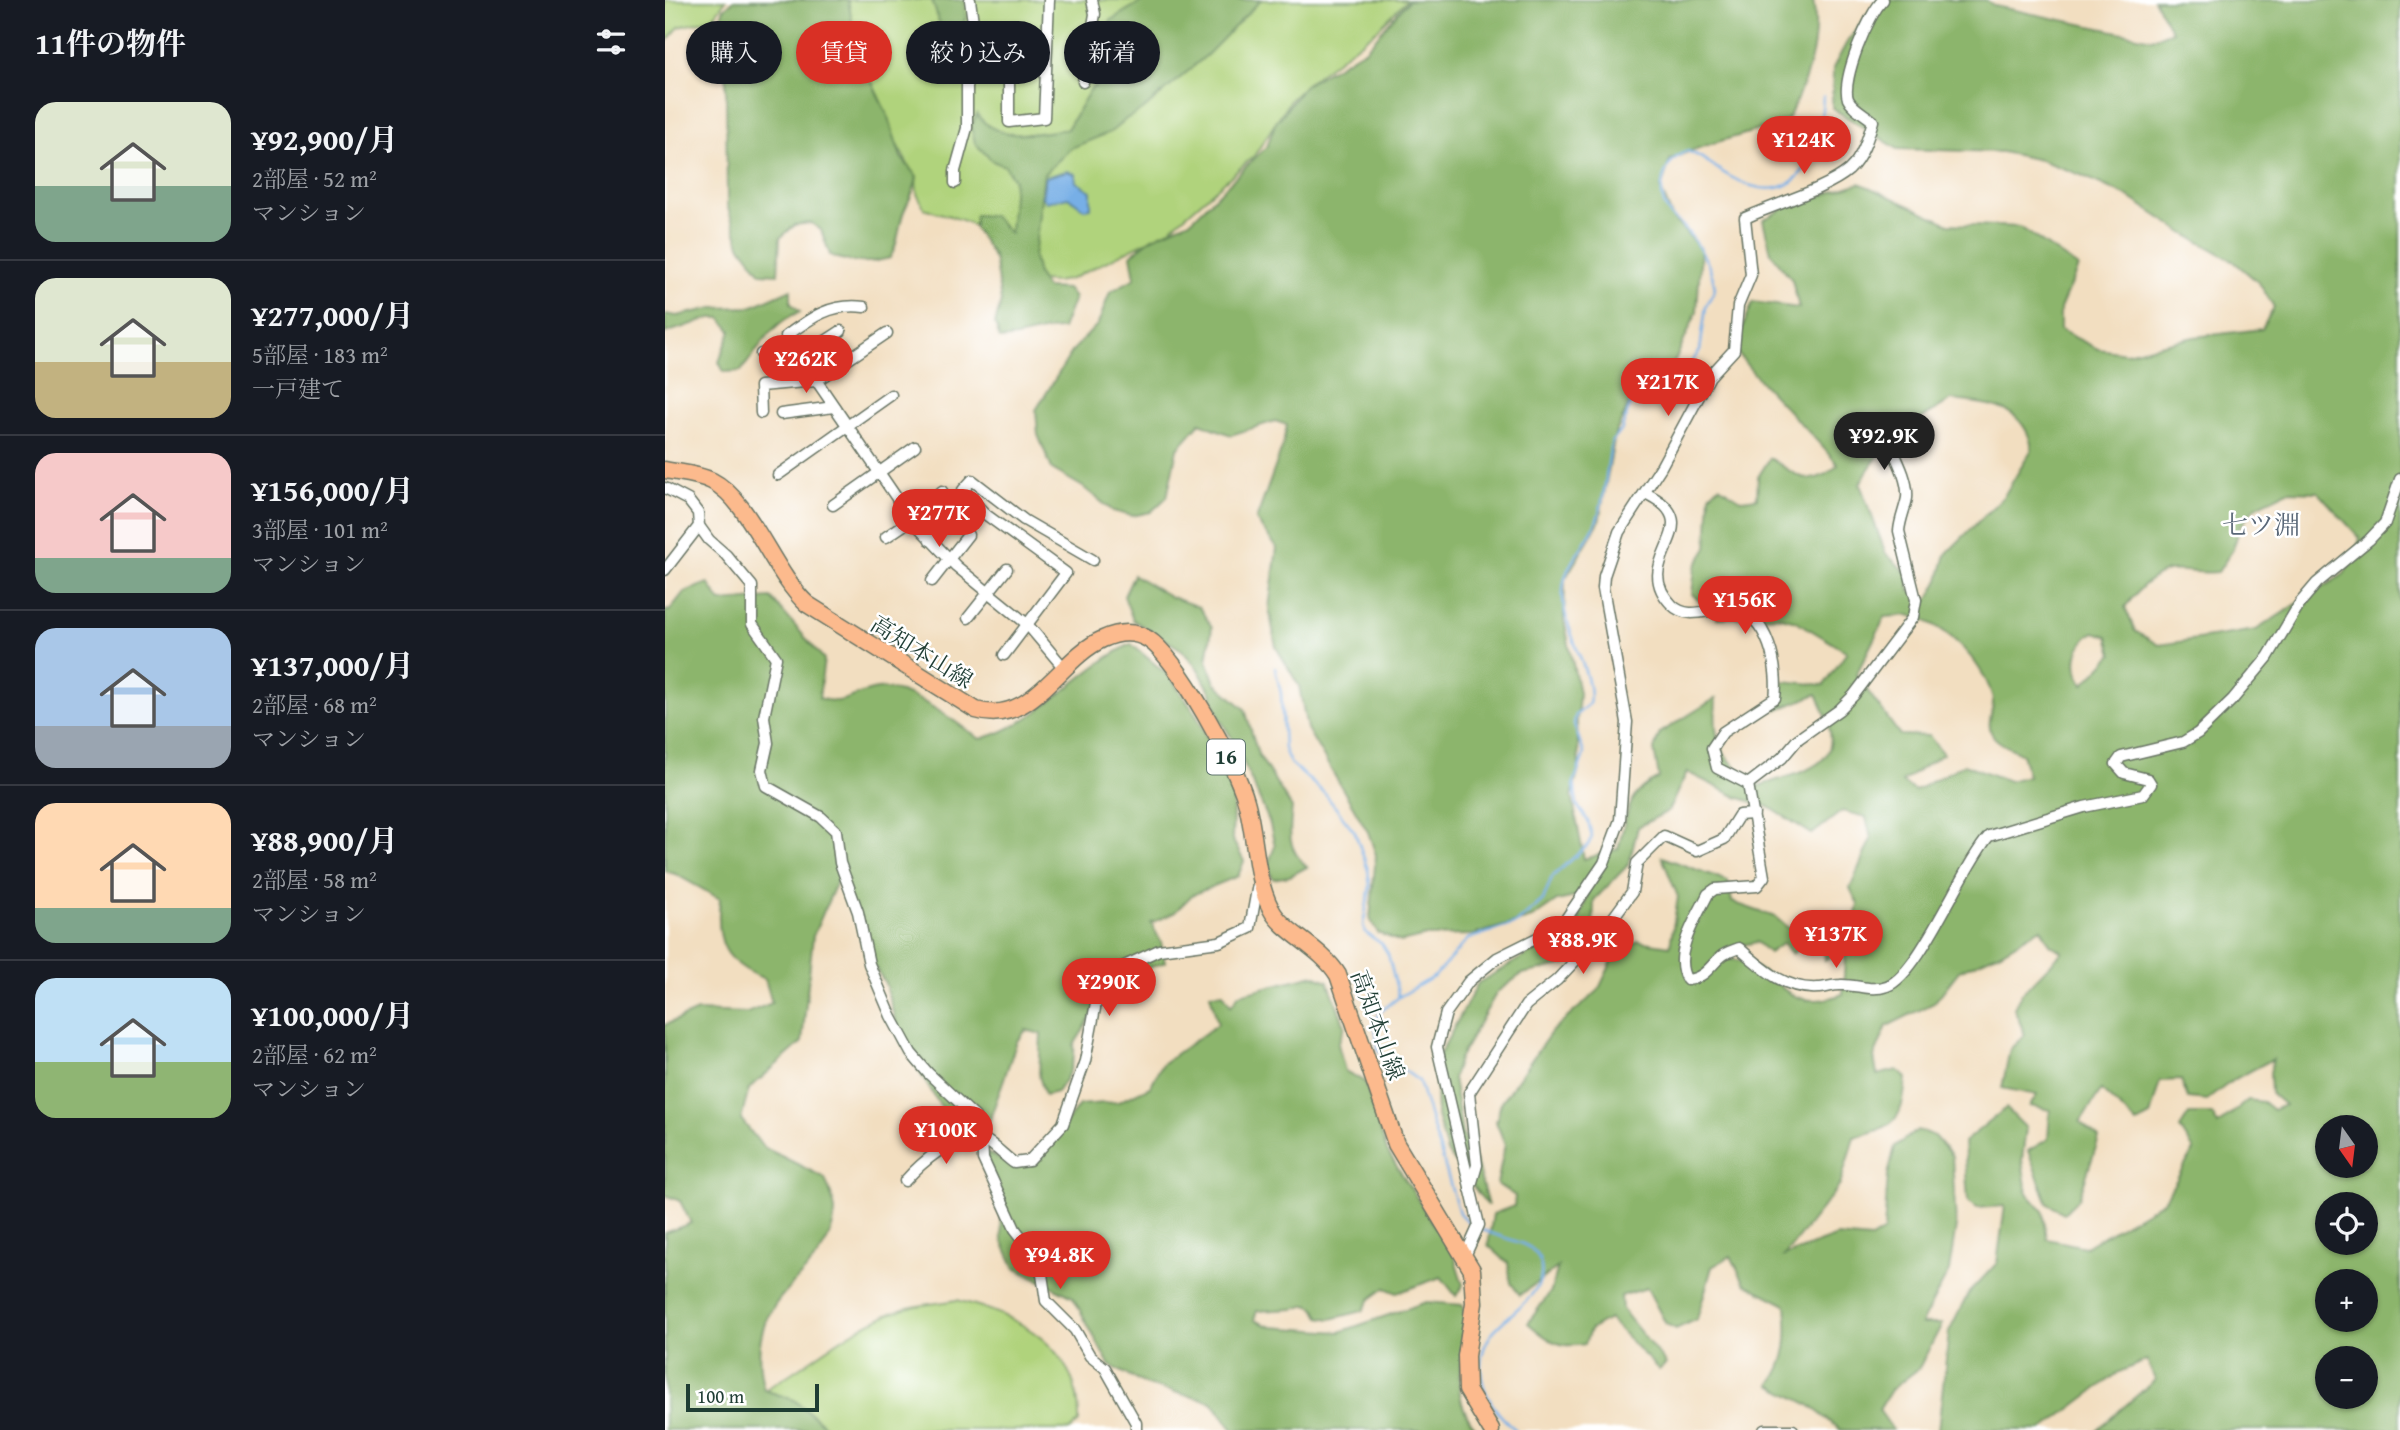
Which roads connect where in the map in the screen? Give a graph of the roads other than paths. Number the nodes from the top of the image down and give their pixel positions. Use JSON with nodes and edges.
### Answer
{"nodes":[{"id":1,"x":970,"y":0,"type":"edge"},
{"id":2,"x":1049,"y":0,"type":"edge"},
{"id":3,"x":1092,"y":0,"type":"edge"},
{"id":4,"x":1883,"y":0,"type":"edge"},
{"id":5,"x":973,"y":21,"type":"edge"},
{"id":6,"x":1048,"y":21,"type":"edge"},
{"id":7,"x":1094,"y":21,"type":"edge"},
{"id":8,"x":968,"y":84,"type":"edge"},
{"id":9,"x":1009,"y":84,"type":"edge"},
{"id":10,"x":1045,"y":84,"type":"edge"},
{"id":11,"x":955,"y":183,"type":"dead end"},
{"id":12,"x":864,"y":307,"type":"dead end"},
{"id":13,"x":841,"y":331,"type":"dead end"},
{"id":14,"x":887,"y":333,"type":"dead end"},
{"id":15,"x":761,"y":354,"type":"dead end"},
{"id":16,"x":799,"y":354,"type":"junction"},
{"id":17,"x":816,"y":381,"type":"junction"},
{"id":18,"x":891,"y":395,"type":"dead end"},
{"id":19,"x":834,"y":407,"type":"junction"},
{"id":20,"x":761,"y":413,"type":"dead end"},
{"id":21,"x":781,"y":414,"type":"dead end"},
{"id":22,"x":846,"y":425,"type":"junction"},
{"id":23,"x":1887,"y":437,"type":"dead end"},
{"id":24,"x":915,"y":447,"type":"dead end"},
{"id":25,"x":665,"y":470,"type":"edge"},
{"id":26,"x":879,"y":473,"type":"junction"},
{"id":27,"x":778,"y":475,"type":"dead end"},
{"id":28,"x":2400,"y":479,"type":"edge"},
{"id":29,"x":666,"y":490,"type":"edge"},
{"id":30,"x":942,"y":491,"type":"dead end"},
{"id":31,"x":1645,"y":493,"type":"junction"},
{"id":32,"x":833,"y":505,"type":"dead end"},
{"id":33,"x":952,"y":516,"type":"dead end"},
{"id":34,"x":911,"y":519,"type":"junction"},
{"id":35,"x":699,"y":526,"type":"junction"},
{"id":36,"x":968,"y":535,"type":"dead end"},
{"id":37,"x":885,"y":537,"type":"dead end"},
{"id":38,"x":930,"y":540,"type":"junction"},
{"id":39,"x":949,"y":560,"type":"junction"},
{"id":40,"x":1093,"y":560,"type":"dead end"},
{"id":41,"x":1007,"y":569,"type":"dead end"},
{"id":42,"x":665,"y":570,"type":"edge"},
{"id":43,"x":932,"y":580,"type":"dead end"},
{"id":44,"x":987,"y":595,"type":"junction"},
{"id":45,"x":968,"y":618,"type":"dead end"},
{"id":46,"x":1027,"y":624,"type":"junction"},
{"id":47,"x":1004,"y":655,"type":"dead end"},
{"id":48,"x":1064,"y":668,"type":"junction"},
{"id":49,"x":1748,"y":784,"type":"junction"},
{"id":50,"x":1754,"y":814,"type":"junction"},
{"id":51,"x":1261,"y":873,"type":"junction"},
{"id":52,"x":982,"y":1138,"type":"junction"},
{"id":53,"x":905,"y":1181,"type":"dead end"},
{"id":54,"x":1470,"y":1190,"type":"junction"},
{"id":55,"x":1465,"y":1256,"type":"junction"},
{"id":56,"x":1136,"y":1430,"type":"edge"},
{"id":57,"x":1491,"y":1430,"type":"edge"},
{"id":58,"x":1764,"y":1430,"type":"edge"},
{"id":59,"x":1793,"y":1430,"type":"edge"}],
"edges":[{"from":1,"to":5,"type":"street"},
{"from":2,"to":6,"type":"street"},
{"from":3,"to":7,"type":"street"},
{"from":4,"to":31,"type":"street"},
{"from":8,"to":11,"type":"street"},
{"from":9,"to":10,"type":"street"},
{"from":12,"to":16,"type":"street"},
{"from":13,"to":16,"type":"street"},
{"from":14,"to":17,"type":"street"},
{"from":15,"to":16,"type":"street"},
{"from":16,"to":17,"type":"street"},
{"from":17,"to":19,"type":"street"},
{"from":17,"to":20,"type":"street"},
{"from":18,"to":22,"type":"street"},
{"from":19,"to":21,"type":"street"},
{"from":19,"to":22,"type":"street"},
{"from":22,"to":26,"type":"street"},
{"from":22,"to":27,"type":"street"},
{"from":23,"to":49,"type":"street"},
{"from":24,"to":26,"type":"street"},
{"from":25,"to":48,"type":"main road","name":"高知本山線","number":"16"},
{"from":26,"to":32,"type":"street"},
{"from":26,"to":34,"type":"street"},
{"from":28,"to":50,"type":"street"},
{"from":29,"to":35,"type":"street"},
{"from":30,"to":34,"type":"street"},
{"from":31,"to":49,"type":"street"},
{"from":31,"to":54,"type":"street"},
{"from":33,"to":38,"type":"street"},
{"from":34,"to":37,"type":"street"},
{"from":34,"to":38,"type":"street"},
{"from":35,"to":42,"type":"street"},
{"from":35,"to":52,"type":"street"},
{"from":36,"to":39,"type":"street"},
{"from":38,"to":39,"type":"street"},
{"from":39,"to":43,"type":"street"},
{"from":39,"to":44,"type":"street"},
{"from":40,"to":46,"type":"street"},
{"from":41,"to":44,"type":"street"},
{"from":44,"to":45,"type":"street"},
{"from":44,"to":46,"type":"street"},
{"from":46,"to":47,"type":"street"},
{"from":46,"to":48,"type":"street"},
{"from":48,"to":51,"type":"main road","name":"高知本山線","number":"16"},
{"from":49,"to":50,"type":"street"},
{"from":50,"to":54,"type":"street"},
{"from":51,"to":52,"type":"street"},
{"from":51,"to":55,"type":"main road","name":"高知本山線","number":"16"},
{"from":52,"to":53,"type":"street"},
{"from":52,"to":56,"type":"street"},
{"from":54,"to":55,"type":"street"},
{"from":55,"to":57,"type":"main road","name":"高知本山線","number":"16"},
{"from":58,"to":59,"type":"street"}]}
